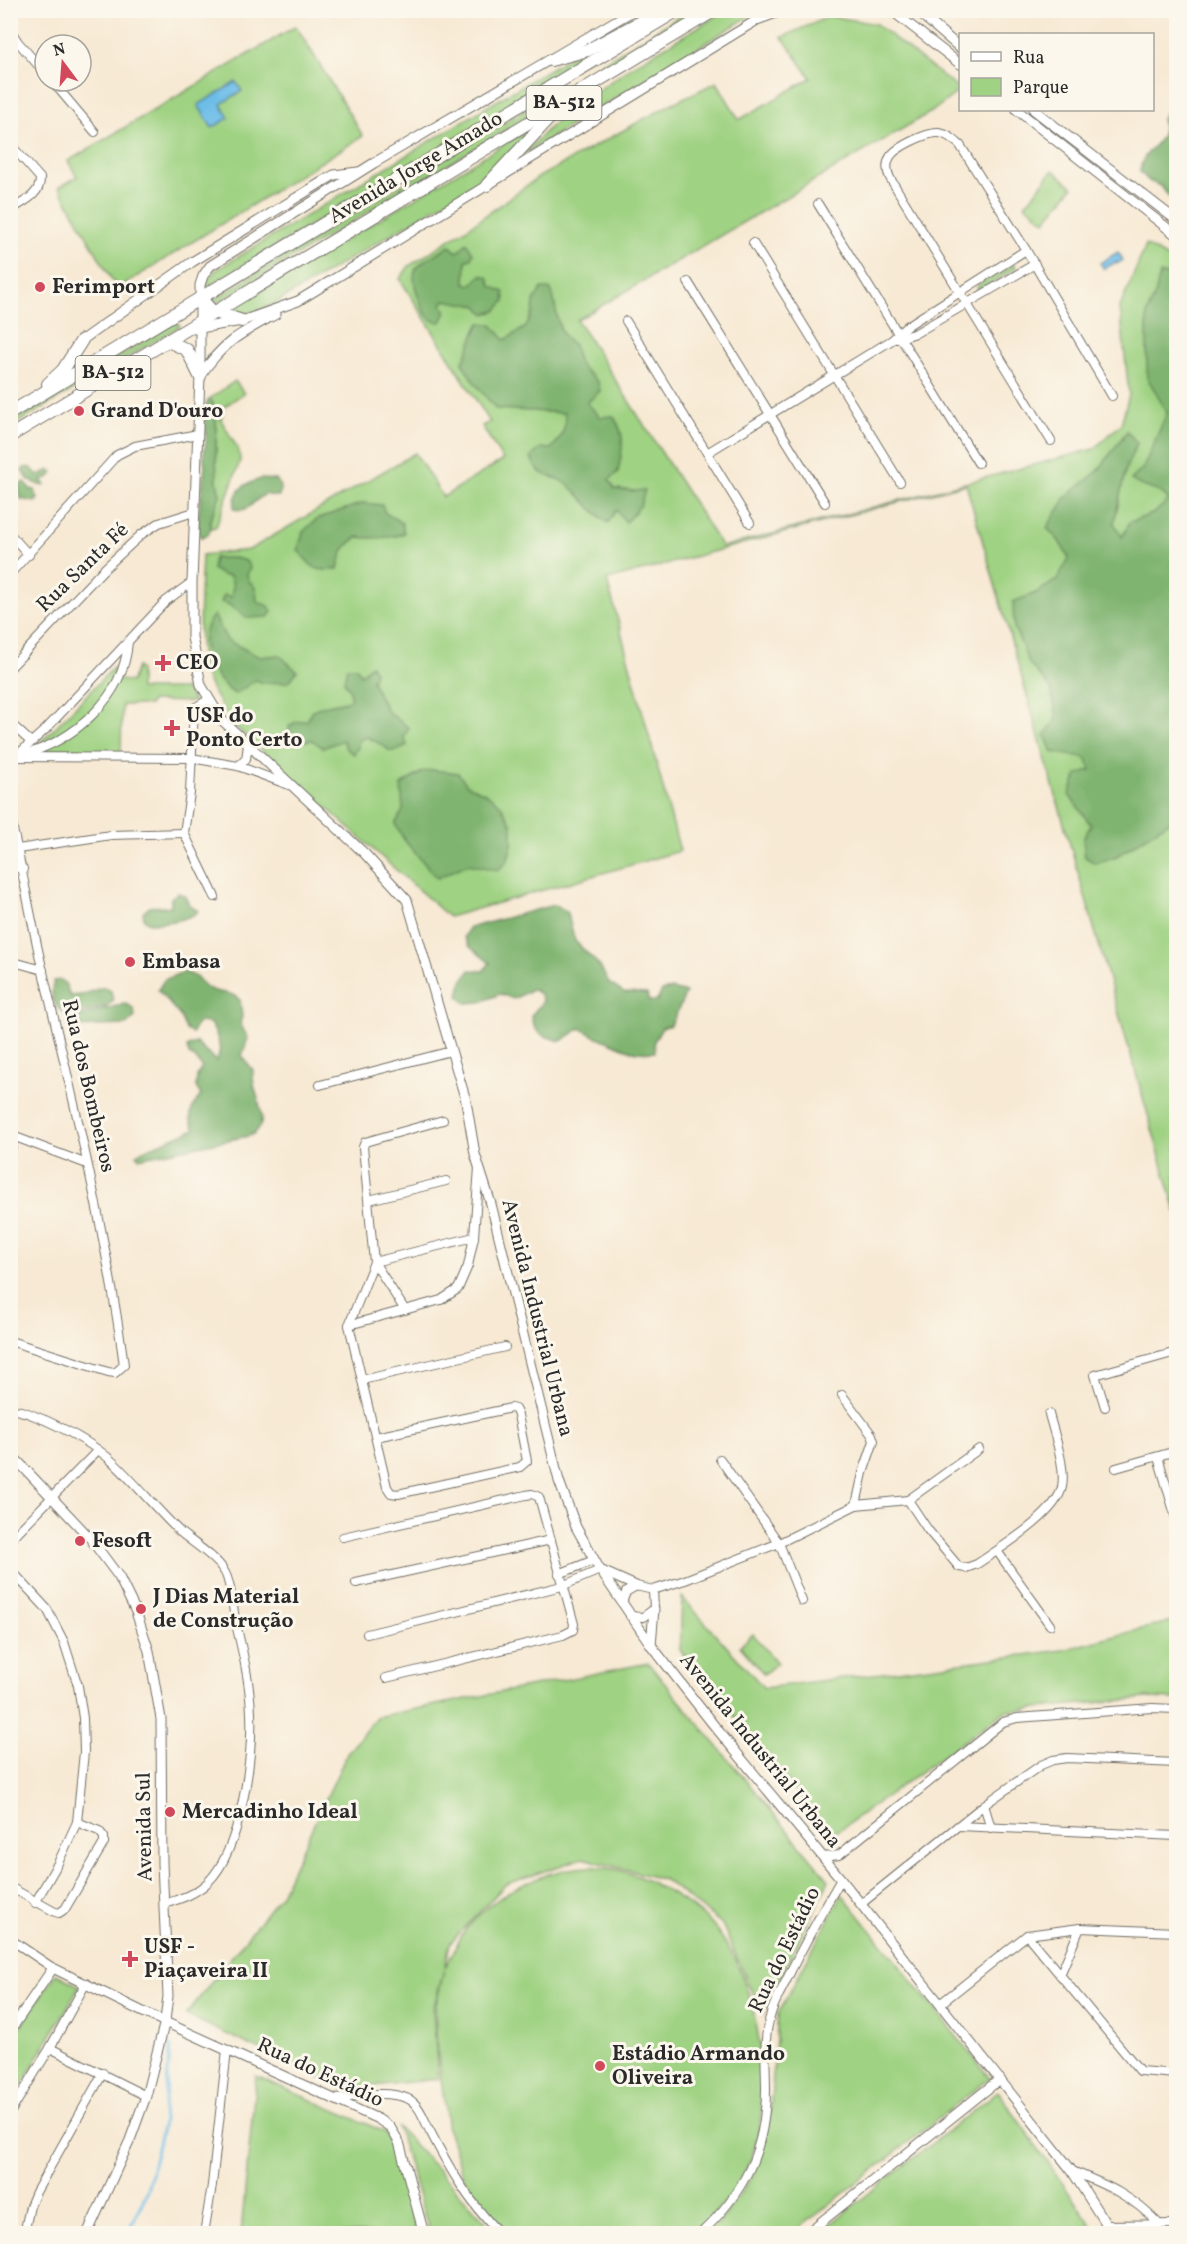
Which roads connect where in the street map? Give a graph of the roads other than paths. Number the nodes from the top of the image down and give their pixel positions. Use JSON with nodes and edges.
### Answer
{"nodes":[{"id":1,"x":634,"y":10,"type":"edge"},
{"id":2,"x":715,"y":10,"type":"edge"},
{"id":3,"x":771,"y":10,"type":"edge"},
{"id":4,"x":784,"y":10,"type":"edge"},
{"id":5,"x":891,"y":10,"type":"edge"},
{"id":6,"x":916,"y":10,"type":"edge"},
{"id":7,"x":677,"y":11,"type":"edge"},
{"id":8,"x":757,"y":20,"type":"junction"},
{"id":9,"x":10,"y":29,"type":"edge"},
{"id":10,"x":959,"y":47,"type":"edge"},
{"id":11,"x":33,"y":59,"type":"edge"},
{"id":12,"x":551,"y":60,"type":"junction"},
{"id":13,"x":959,"y":63,"type":"edge"},
{"id":14,"x":61,"y":93,"type":"edge"},
{"id":15,"x":563,"y":103,"type":"junction"},
{"id":16,"x":1018,"y":111,"type":"edge"},
{"id":17,"x":1035,"y":111,"type":"edge"},
{"id":18,"x":95,"y":132,"type":"dead end"},
{"id":19,"x":10,"y":144,"type":"edge"},
{"id":20,"x":360,"y":172,"type":"junction"},
{"id":21,"x":487,"y":185,"type":"junction"},
{"id":22,"x":818,"y":204,"type":"dead end"},
{"id":23,"x":10,"y":210,"type":"edge"},
{"id":24,"x":1176,"y":220,"type":"edge"},
{"id":25,"x":1176,"y":235,"type":"edge"},
{"id":26,"x":753,"y":243,"type":"dead end"},
{"id":27,"x":1026,"y":250,"type":"junction"},
{"id":28,"x":1035,"y":264,"type":"junction"},
{"id":29,"x":688,"y":282,"type":"dead end"},
{"id":30,"x":960,"y":292,"type":"junction"},
{"id":31,"x":200,"y":298,"type":"junction"},
{"id":32,"x":298,"y":301,"type":"junction"},
{"id":33,"x":967,"y":304,"type":"junction"},
{"id":34,"x":217,"y":313,"type":"junction"},
{"id":35,"x":242,"y":321,"type":"junction"},
{"id":36,"x":626,"y":321,"type":"dead end"},
{"id":37,"x":199,"y":326,"type":"junction"},
{"id":38,"x":900,"y":336,"type":"junction"},
{"id":39,"x":82,"y":340,"type":"joint"},
{"id":40,"x":166,"y":340,"type":"junction"},
{"id":41,"x":836,"y":375,"type":"junction"},
{"id":42,"x":200,"y":376,"type":"junction"},
{"id":43,"x":1112,"y":396,"type":"dead end"},
{"id":44,"x":10,"y":407,"type":"edge"},
{"id":45,"x":10,"y":413,"type":"edge"},
{"id":46,"x":771,"y":414,"type":"junction"},
{"id":47,"x":198,"y":434,"type":"junction"},
{"id":48,"x":10,"y":435,"type":"edge"},
{"id":49,"x":1051,"y":441,"type":"dead end"},
{"id":50,"x":707,"y":453,"type":"junction"},
{"id":51,"x":978,"y":462,"type":"dead end"},
{"id":52,"x":900,"y":482,"type":"dead end"},
{"id":53,"x":825,"y":503,"type":"dead end"},
{"id":54,"x":194,"y":512,"type":"junction"},
{"id":55,"x":750,"y":523,"type":"dead end"},
{"id":56,"x":10,"y":534,"type":"edge"},
{"id":57,"x":29,"y":555,"type":"junction"},
{"id":58,"x":10,"y":574,"type":"edge"},
{"id":59,"x":192,"y":582,"type":"junction"},
{"id":60,"x":128,"y":642,"type":"junction"},
{"id":61,"x":10,"y":668,"type":"edge"},
{"id":62,"x":208,"y":700,"type":"junction"},
{"id":63,"x":10,"y":723,"type":"edge"},
{"id":64,"x":31,"y":742,"type":"junction"},
{"id":65,"x":248,"y":746,"type":"junction"},
{"id":66,"x":13,"y":757,"type":"edge"},
{"id":67,"x":191,"y":758,"type":"junction"},
{"id":68,"x":238,"y":766,"type":"junction"},
{"id":69,"x":293,"y":787,"type":"junction"},
{"id":70,"x":10,"y":816,"type":"edge"},
{"id":71,"x":184,"y":833,"type":"junction"},
{"id":72,"x":18,"y":849,"type":"junction"},
{"id":73,"x":10,"y":866,"type":"edge"},
{"id":74,"x":23,"y":869,"type":"junction"},
{"id":75,"x":215,"y":897,"type":"dead end"},
{"id":76,"x":10,"y":961,"type":"edge"},
{"id":77,"x":43,"y":970,"type":"junction"},
{"id":78,"x":451,"y":1051,"type":"junction"},
{"id":79,"x":320,"y":1085,"type":"dead end"},
{"id":80,"x":443,"y":1120,"type":"dead end"},
{"id":81,"x":12,"y":1136,"type":"edge"},
{"id":82,"x":10,"y":1155,"type":"edge"},
{"id":83,"x":87,"y":1164,"type":"junction"},
{"id":84,"x":479,"y":1164,"type":"junction"},
{"id":85,"x":446,"y":1181,"type":"dead end"},
{"id":86,"x":489,"y":1197,"type":"junction"},
{"id":87,"x":369,"y":1200,"type":"junction"},
{"id":88,"x":475,"y":1204,"type":"junction"},
{"id":89,"x":474,"y":1237,"type":"junction"},
{"id":90,"x":374,"y":1262,"type":"junction"},
{"id":91,"x":405,"y":1310,"type":"junction"},
{"id":92,"x":349,"y":1325,"type":"junction"},
{"id":93,"x":10,"y":1341,"type":"edge"},
{"id":94,"x":505,"y":1347,"type":"dead end"},
{"id":95,"x":1176,"y":1352,"type":"edge"},
{"id":96,"x":362,"y":1380,"type":"junction"},
{"id":97,"x":842,"y":1395,"type":"dead end"},
{"id":98,"x":1105,"y":1407,"type":"dead end"},
{"id":99,"x":10,"y":1410,"type":"edge"},
{"id":100,"x":1049,"y":1414,"type":"dead end"},
{"id":101,"x":376,"y":1437,"type":"junction"},
{"id":102,"x":980,"y":1449,"type":"dead end"},
{"id":103,"x":98,"y":1450,"type":"junction"},
{"id":104,"x":1176,"y":1451,"type":"edge"},
{"id":105,"x":10,"y":1453,"type":"edge"},
{"id":106,"x":1158,"y":1457,"type":"junction"},
{"id":107,"x":720,"y":1459,"type":"dead end"},
{"id":108,"x":1116,"y":1468,"type":"dead end"},
{"id":109,"x":53,"y":1498,"type":"junction"},
{"id":110,"x":908,"y":1500,"type":"junction"},
{"id":111,"x":856,"y":1504,"type":"junction"},
{"id":112,"x":1176,"y":1518,"type":"edge"},
{"id":113,"x":343,"y":1537,"type":"dead end"},
{"id":114,"x":10,"y":1540,"type":"edge"},
{"id":115,"x":551,"y":1540,"type":"junction"},
{"id":116,"x":779,"y":1543,"type":"junction"},
{"id":117,"x":997,"y":1551,"type":"junction"},
{"id":118,"x":594,"y":1560,"type":"junction"},
{"id":119,"x":10,"y":1569,"type":"edge"},
{"id":120,"x":600,"y":1570,"type":"junction"},
{"id":121,"x":559,"y":1574,"type":"junction"},
{"id":122,"x":356,"y":1583,"type":"dead end"},
{"id":123,"x":562,"y":1586,"type":"junction"},
{"id":124,"x":636,"y":1586,"type":"junction"},
{"id":125,"x":652,"y":1590,"type":"junction"},
{"id":126,"x":802,"y":1601,"type":"dead end"},
{"id":127,"x":622,"y":1603,"type":"junction"},
{"id":128,"x":654,"y":1609,"type":"junction"},
{"id":129,"x":630,"y":1616,"type":"junction"},
{"id":130,"x":1050,"y":1625,"type":"dead end"},
{"id":131,"x":367,"y":1634,"type":"dead end"},
{"id":132,"x":651,"y":1645,"type":"junction"},
{"id":133,"x":386,"y":1678,"type":"dead end"},
{"id":134,"x":1176,"y":1709,"type":"edge"},
{"id":135,"x":1176,"y":1763,"type":"edge"},
{"id":136,"x":984,"y":1805,"type":"junction"},
{"id":137,"x":77,"y":1822,"type":"junction"},
{"id":138,"x":958,"y":1826,"type":"junction"},
{"id":139,"x":991,"y":1828,"type":"junction"},
{"id":140,"x":1176,"y":1836,"type":"edge"},
{"id":141,"x":839,"y":1855,"type":"junction"},
{"id":142,"x":823,"y":1857,"type":"junction"},
{"id":143,"x":838,"y":1875,"type":"junction"},
{"id":144,"x":10,"y":1887,"type":"edge"},
{"id":145,"x":35,"y":1903,"type":"junction"},
{"id":146,"x":164,"y":1904,"type":"junction"},
{"id":147,"x":861,"y":1904,"type":"junction"},
{"id":148,"x":1080,"y":1928,"type":"junction"},
{"id":149,"x":1176,"y":1932,"type":"edge"},
{"id":150,"x":1027,"y":1935,"type":"junction"},
{"id":151,"x":14,"y":1941,"type":"edge"},
{"id":152,"x":10,"y":1952,"type":"edge"},
{"id":153,"x":53,"y":1968,"type":"junction"},
{"id":154,"x":1060,"y":1975,"type":"junction"},
{"id":155,"x":86,"y":1983,"type":"junction"},
{"id":156,"x":940,"y":2004,"type":"junction"},
{"id":157,"x":165,"y":2021,"type":"junction"},
{"id":158,"x":10,"y":2031,"type":"edge"},
{"id":159,"x":50,"y":2048,"type":"junction"},
{"id":160,"x":227,"y":2050,"type":"junction"},
{"id":161,"x":103,"y":2073,"type":"junction"},
{"id":162,"x":1176,"y":2074,"type":"edge"},
{"id":163,"x":1000,"y":2079,"type":"junction"},
{"id":164,"x":147,"y":2096,"type":"junction"},
{"id":165,"x":337,"y":2099,"type":"junction"},
{"id":166,"x":10,"y":2113,"type":"edge"},
{"id":167,"x":1072,"y":2171,"type":"junction"},
{"id":168,"x":1176,"y":2224,"type":"edge"},
{"id":169,"x":1160,"y":2225,"type":"junction"},
{"id":170,"x":1110,"y":2229,"type":"edge"},
{"id":171,"x":24,"y":2234,"type":"edge"},
{"id":172,"x":87,"y":2234,"type":"edge"},
{"id":173,"x":204,"y":2234,"type":"edge"},
{"id":174,"x":424,"y":2234,"type":"edge"},
{"id":175,"x":500,"y":2234,"type":"edge"},
{"id":176,"x":700,"y":2234,"type":"edge"},
{"id":177,"x":806,"y":2234,"type":"edge"}],
"edges":[{"from":1,"to":12,"type":"street","name":"Avenida Jorge Amado"},
{"from":2,"to":15,"type":"main road","name":"Avenida Jorge Amado","number":"BA-512"},
{"from":3,"to":8,"type":"street"},
{"from":4,"to":8,"type":"street"},
{"from":5,"to":13,"type":"street"},
{"from":6,"to":10,"type":"street"},
{"from":7,"to":12,"type":"main road"},
{"from":7,"to":31,"type":"main road","name":"Avenida Jorge Amado","number":"BA-512"},
{"from":8,"to":21,"type":"street"},
{"from":9,"to":11,"type":"street"},
{"from":12,"to":20,"type":"street","name":"Avenida Jorge Amado"},
{"from":14,"to":18,"type":"street"},
{"from":15,"to":21,"type":"main road"},
{"from":15,"to":34,"type":"main road","name":"Avenida Jorge Amado","number":"BA-512"},
{"from":16,"to":25,"type":"street"},
{"from":17,"to":24,"type":"street"},
{"from":19,"to":23,"type":"street"},
{"from":20,"to":31,"type":"street","name":"Avenida Jorge Amado"},
{"from":20,"to":39,"type":"street","name":"Avenida Jorge Amado"},
{"from":21,"to":32,"type":"street"},
{"from":22,"to":38,"type":"street"},
{"from":26,"to":41,"type":"street"},
{"from":27,"to":28,"type":"street"},
{"from":27,"to":30,"type":"street"},
{"from":27,"to":30,"type":"street"},
{"from":28,"to":33,"type":"street"},
{"from":28,"to":43,"type":"street"},
{"from":29,"to":46,"type":"street"},
{"from":30,"to":33,"type":"street"},
{"from":30,"to":38,"type":"street"},
{"from":31,"to":34,"type":"main road"},
{"from":31,"to":37,"type":"street","name":"Avenida Jorge Amado"},
{"from":31,"to":45,"type":"main road","name":"Avenida Jorge Amado","number":"BA-512"},
{"from":32,"to":35,"type":"street"},
{"from":32,"to":42,"type":"street"},
{"from":33,"to":38,"type":"street"},
{"from":33,"to":49,"type":"street"},
{"from":34,"to":35,"type":"main road"},
{"from":34,"to":37,"type":"main road","name":"Avenida Jorge Amado","number":"BA-512"},
{"from":35,"to":37,"type":"street"},
{"from":36,"to":50,"type":"street"},
{"from":37,"to":40,"type":"main road","name":"Avenida Jorge Amado","number":"BA-512"},
{"from":37,"to":42,"type":"street","name":"Avenida Industrial Urbana"},
{"from":38,"to":41,"type":"street"},
{"from":38,"to":51,"type":"street"},
{"from":39,"to":44,"type":"main road"},
{"from":40,"to":42,"type":"main road"},
{"from":40,"to":48,"type":"main road","name":"Avenida Jorge Amado","number":"BA-512"},
{"from":41,"to":46,"type":"street"},
{"from":41,"to":52,"type":"street"},
{"from":42,"to":47,"type":"street","name":"Avenida Industrial Urbana"},
{"from":46,"to":50,"type":"street"},
{"from":46,"to":53,"type":"street"},
{"from":47,"to":54,"type":"street","name":"Avenida Industrial Urbana"},
{"from":47,"to":57,"type":"street"},
{"from":50,"to":55,"type":"street"},
{"from":54,"to":59,"type":"street","name":"Avenida Industrial Urbana"},
{"from":54,"to":61,"type":"street","name":"Rua Santa Fé"},
{"from":56,"to":57,"type":"street"},
{"from":57,"to":58,"type":"street"},
{"from":59,"to":60,"type":"street"},
{"from":59,"to":62,"type":"street","name":"Avenida Industrial Urbana"},
{"from":60,"to":64,"type":"street"},
{"from":60,"to":66,"type":"street"},
{"from":62,"to":65,"type":"street","name":"Avenida Industrial Urbana"},
{"from":62,"to":67,"type":"street"},
{"from":63,"to":64,"type":"street"},
{"from":64,"to":66,"type":"street"},
{"from":65,"to":68,"type":"street"},
{"from":65,"to":69,"type":"street","name":"Avenida Industrial Urbana"},
{"from":66,"to":67,"type":"street"},
{"from":67,"to":68,"type":"street"},
{"from":67,"to":71,"type":"street"},
{"from":68,"to":69,"type":"street"},
{"from":69,"to":78,"type":"street","name":"Avenida Industrial Urbana"},
{"from":70,"to":72,"type":"street","name":"Rua dos Bombeiros"},
{"from":71,"to":72,"type":"street"},
{"from":71,"to":75,"type":"street"},
{"from":72,"to":74,"type":"street","name":"Rua dos Bombeiros"},
{"from":73,"to":74,"type":"street"},
{"from":74,"to":77,"type":"street","name":"Rua dos Bombeiros"},
{"from":76,"to":77,"type":"street"},
{"from":77,"to":83,"type":"street","name":"Rua dos Bombeiros"},
{"from":78,"to":79,"type":"street"},
{"from":78,"to":84,"type":"street","name":"Avenida Industrial Urbana"},
{"from":80,"to":87,"type":"street"},
{"from":81,"to":82,"type":"street"},
{"from":81,"to":83,"type":"street"},
{"from":83,"to":93,"type":"street","name":"Rua dos Bombeiros"},
{"from":84,"to":86,"type":"street","name":"Avenida Industrial Urbana"},
{"from":84,"to":88,"type":"street"},
{"from":85,"to":87,"type":"street"},
{"from":86,"to":88,"type":"street"},
{"from":86,"to":118,"type":"street","name":"Avenida Industrial Urbana"},
{"from":87,"to":90,"type":"street"},
{"from":88,"to":89,"type":"street"},
{"from":89,"to":90,"type":"street"},
{"from":89,"to":91,"type":"street"},
{"from":90,"to":91,"type":"street"},
{"from":90,"to":92,"type":"street"},
{"from":91,"to":92,"type":"street"},
{"from":92,"to":96,"type":"street"},
{"from":94,"to":96,"type":"street"},
{"from":95,"to":98,"type":"street"},
{"from":96,"to":101,"type":"street"},
{"from":97,"to":111,"type":"street"},
{"from":99,"to":103,"type":"street"},
{"from":100,"to":117,"type":"street"},
{"from":101,"to":101,"type":"street"},
{"from":102,"to":110,"type":"street"},
{"from":103,"to":109,"type":"street"},
{"from":103,"to":146,"type":"street"},
{"from":104,"to":106,"type":"street"},
{"from":105,"to":109,"type":"street","name":"Avenida Sul"},
{"from":106,"to":108,"type":"street"},
{"from":106,"to":112,"type":"street"},
{"from":107,"to":116,"type":"street"},
{"from":109,"to":114,"type":"street"},
{"from":109,"to":146,"type":"street","name":"Avenida Sul"},
{"from":110,"to":111,"type":"street"},
{"from":110,"to":117,"type":"street"},
{"from":111,"to":116,"type":"street"},
{"from":113,"to":115,"type":"street"},
{"from":115,"to":121,"type":"street"},
{"from":115,"to":122,"type":"street"},
{"from":116,"to":125,"type":"street"},
{"from":116,"to":126,"type":"street"},
{"from":117,"to":130,"type":"street"},
{"from":118,"to":120,"type":"street","name":"Avenida Industrial Urbana"},
{"from":118,"to":121,"type":"street"},
{"from":119,"to":137,"type":"street"},
{"from":120,"to":123,"type":"street"},
{"from":120,"to":124,"type":"street"},
{"from":120,"to":127,"type":"street","name":"Avenida Industrial Urbana"},
{"from":121,"to":123,"type":"street"},
{"from":123,"to":131,"type":"street"},
{"from":123,"to":133,"type":"street"},
{"from":124,"to":125,"type":"street"},
{"from":124,"to":127,"type":"street"},
{"from":125,"to":128,"type":"street"},
{"from":127,"to":129,"type":"street","name":"Avenida Industrial Urbana"},
{"from":128,"to":129,"type":"street"},
{"from":128,"to":132,"type":"street"},
{"from":129,"to":132,"type":"street","name":"Avenida Industrial Urbana"},
{"from":132,"to":142,"type":"street","name":"Avenida Industrial Urbana"},
{"from":134,"to":141,"type":"street"},
{"from":135,"to":136,"type":"street"},
{"from":136,"to":138,"type":"street"},
{"from":136,"to":139,"type":"street"},
{"from":137,"to":145,"type":"street"},
{"from":137,"to":145,"type":"street"},
{"from":138,"to":139,"type":"street"},
{"from":138,"to":147,"type":"street"},
{"from":139,"to":140,"type":"street"},
{"from":141,"to":142,"type":"street"},
{"from":141,"to":143,"type":"street","name":"Rua do Estádio"},
{"from":142,"to":143,"type":"street","name":"Avenida Industrial Urbana"},
{"from":143,"to":147,"type":"street","name":"Avenida Industrial Urbana"},
{"from":143,"to":176,"type":"street","name":"Rua do Estádio"},
{"from":144,"to":145,"type":"street"},
{"from":146,"to":157,"type":"street","name":"Avenida Sul"},
{"from":147,"to":156,"type":"street","name":"Avenida Industrial Urbana"},
{"from":148,"to":149,"type":"street"},
{"from":148,"to":150,"type":"street"},
{"from":148,"to":154,"type":"street"},
{"from":150,"to":154,"type":"street"},
{"from":150,"to":156,"type":"street"},
{"from":151,"to":152,"type":"street"},
{"from":151,"to":153,"type":"street"},
{"from":153,"to":155,"type":"street","name":"Rua do Estádio"},
{"from":153,"to":158,"type":"street"},
{"from":154,"to":162,"type":"street"},
{"from":155,"to":157,"type":"street","name":"Rua do Estádio"},
{"from":155,"to":159,"type":"street"},
{"from":156,"to":163,"type":"street","name":"Avenida Industrial Urbana"},
{"from":157,"to":160,"type":"street","name":"Rua do Estádio"},
{"from":157,"to":164,"type":"street","name":"Avenida Sul"},
{"from":159,"to":161,"type":"street"},
{"from":159,"to":166,"type":"street"},
{"from":160,"to":165,"type":"street","name":"Rua do Estádio"},
{"from":160,"to":173,"type":"street"},
{"from":161,"to":164,"type":"street"},
{"from":161,"to":171,"type":"street"},
{"from":163,"to":167,"type":"street","name":"Avenida Industrial Urbana"},
{"from":163,"to":177,"type":"street"},
{"from":164,"to":172,"type":"street","name":"Avenida Sul"},
{"from":165,"to":174,"type":"street","name":"Rua do Estádio"},
{"from":165,"to":175,"type":"street"},
{"from":167,"to":169,"type":"street"},
{"from":167,"to":170,"type":"street","name":"Avenida Industrial Urbana"},
{"from":168,"to":169,"type":"street"},
{"from":169,"to":170,"type":"street"}]}
